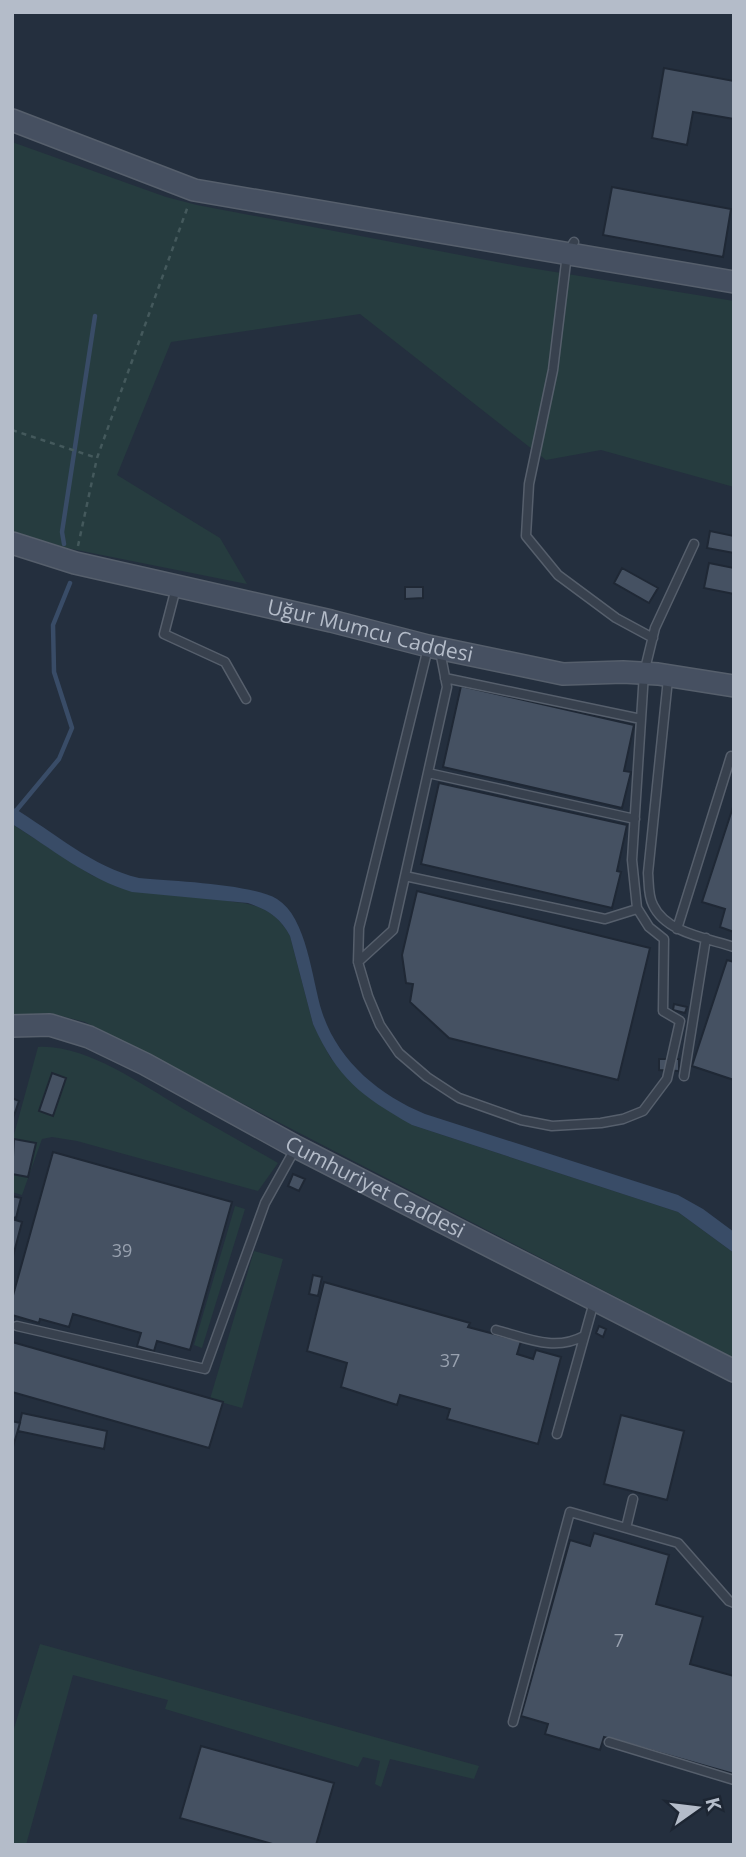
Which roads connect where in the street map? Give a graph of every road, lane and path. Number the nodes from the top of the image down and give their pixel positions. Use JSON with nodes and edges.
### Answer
{"nodes":[{"id":1,"x":12,"y":120,"type":"edge"},
{"id":2,"x":194,"y":190,"type":"junction"},
{"id":3,"x":570,"y":248,"type":"junction"},
{"id":4,"x":734,"y":282,"type":"edge"},
{"id":5,"x":12,"y":430,"type":"edge"},
{"id":6,"x":97,"y":458,"type":"junction"},
{"id":7,"x":12,"y":543,"type":"edge"},
{"id":8,"x":694,"y":544,"type":"dead end"},
{"id":9,"x":75,"y":562,"type":"junction"},
{"id":10,"x":177,"y":586,"type":"junction"},
{"id":11,"x":653,"y":638,"type":"junction"},
{"id":12,"x":434,"y":647,"type":"junction"},
{"id":13,"x":644,"y":673,"type":"junction"},
{"id":14,"x":668,"y":676,"type":"junction"},
{"id":15,"x":445,"y":678,"type":"junction"},
{"id":16,"x":734,"y":686,"type":"edge"},
{"id":17,"x":246,"y":699,"type":"dead end"},
{"id":18,"x":641,"y":719,"type":"junction"},
{"id":19,"x":731,"y":756,"type":"dead end"},
{"id":20,"x":428,"y":773,"type":"junction"},
{"id":21,"x":635,"y":819,"type":"junction"},
{"id":22,"x":405,"y":876,"type":"junction"},
{"id":23,"x":637,"y":909,"type":"junction"},
{"id":24,"x":677,"y":929,"type":"junction"},
{"id":25,"x":706,"y":938,"type":"junction"},
{"id":26,"x":734,"y":947,"type":"edge"},
{"id":27,"x":358,"y":962,"type":"junction"},
{"id":28,"x":13,"y":1028,"type":"edge"},
{"id":29,"x":684,"y":1076,"type":"dead end"},
{"id":30,"x":296,"y":1147,"type":"junction"},
{"id":31,"x":594,"y":1300,"type":"junction"},
{"id":32,"x":18,"y":1326,"type":"dead end"},
{"id":33,"x":496,"y":1330,"type":"dead end"},
{"id":34,"x":584,"y":1336,"type":"junction"},
{"id":35,"x":734,"y":1371,"type":"edge"},
{"id":36,"x":557,"y":1434,"type":"dead end"},
{"id":37,"x":633,"y":1499,"type":"dead end"},
{"id":38,"x":626,"y":1528,"type":"junction"},
{"id":39,"x":734,"y":1603,"type":"edge"},
{"id":40,"x":513,"y":1723,"type":"dead end"},
{"id":41,"x":609,"y":1742,"type":"dead end"},
{"id":42,"x":734,"y":1780,"type":"edge"}],
"edges":[{"from":1,"to":2,"type":"street"},
{"from":2,"to":3,"type":"street"},
{"from":2,"to":6,"type":"path"},
{"from":3,"to":4,"type":"street"},
{"from":3,"to":11,"type":"lane"},
{"from":5,"to":6,"type":"path"},
{"from":6,"to":9,"type":"path"},
{"from":7,"to":9,"type":"street","name":"Uğur Mumcu Caddesi"},
{"from":8,"to":11,"type":"lane"},
{"from":9,"to":10,"type":"street","name":"Uğur Mumcu Caddesi"},
{"from":10,"to":12,"type":"street","name":"Uğur Mumcu Caddesi"},
{"from":10,"to":17,"type":"lane"},
{"from":11,"to":13,"type":"lane"},
{"from":12,"to":13,"type":"street","name":"Uğur Mumcu Caddesi"},
{"from":12,"to":15,"type":"lane"},
{"from":12,"to":27,"type":"lane"},
{"from":13,"to":14,"type":"street","name":"Uğur Mumcu Caddesi"},
{"from":13,"to":18,"type":"lane"},
{"from":14,"to":16,"type":"street","name":"Uğur Mumcu Caddesi"},
{"from":14,"to":24,"type":"lane"},
{"from":15,"to":18,"type":"lane"},
{"from":15,"to":20,"type":"lane"},
{"from":18,"to":21,"type":"lane"},
{"from":19,"to":24,"type":"lane"},
{"from":20,"to":21,"type":"lane"},
{"from":20,"to":22,"type":"lane"},
{"from":21,"to":23,"type":"lane"},
{"from":22,"to":23,"type":"lane"},
{"from":22,"to":27,"type":"lane"},
{"from":23,"to":27,"type":"lane"},
{"from":24,"to":25,"type":"lane"},
{"from":25,"to":26,"type":"lane"},
{"from":25,"to":29,"type":"lane"},
{"from":28,"to":30,"type":"street","name":"Cumhuriyet Caddesi"},
{"from":30,"to":31,"type":"street","name":"Cumhuriyet Caddesi"},
{"from":30,"to":32,"type":"lane"},
{"from":31,"to":34,"type":"lane"},
{"from":31,"to":35,"type":"street","name":"Cumhuriyet Caddesi"},
{"from":33,"to":34,"type":"lane"},
{"from":34,"to":36,"type":"lane"},
{"from":37,"to":38,"type":"lane"},
{"from":38,"to":39,"type":"lane"},
{"from":38,"to":40,"type":"lane"},
{"from":41,"to":42,"type":"lane"}]}
